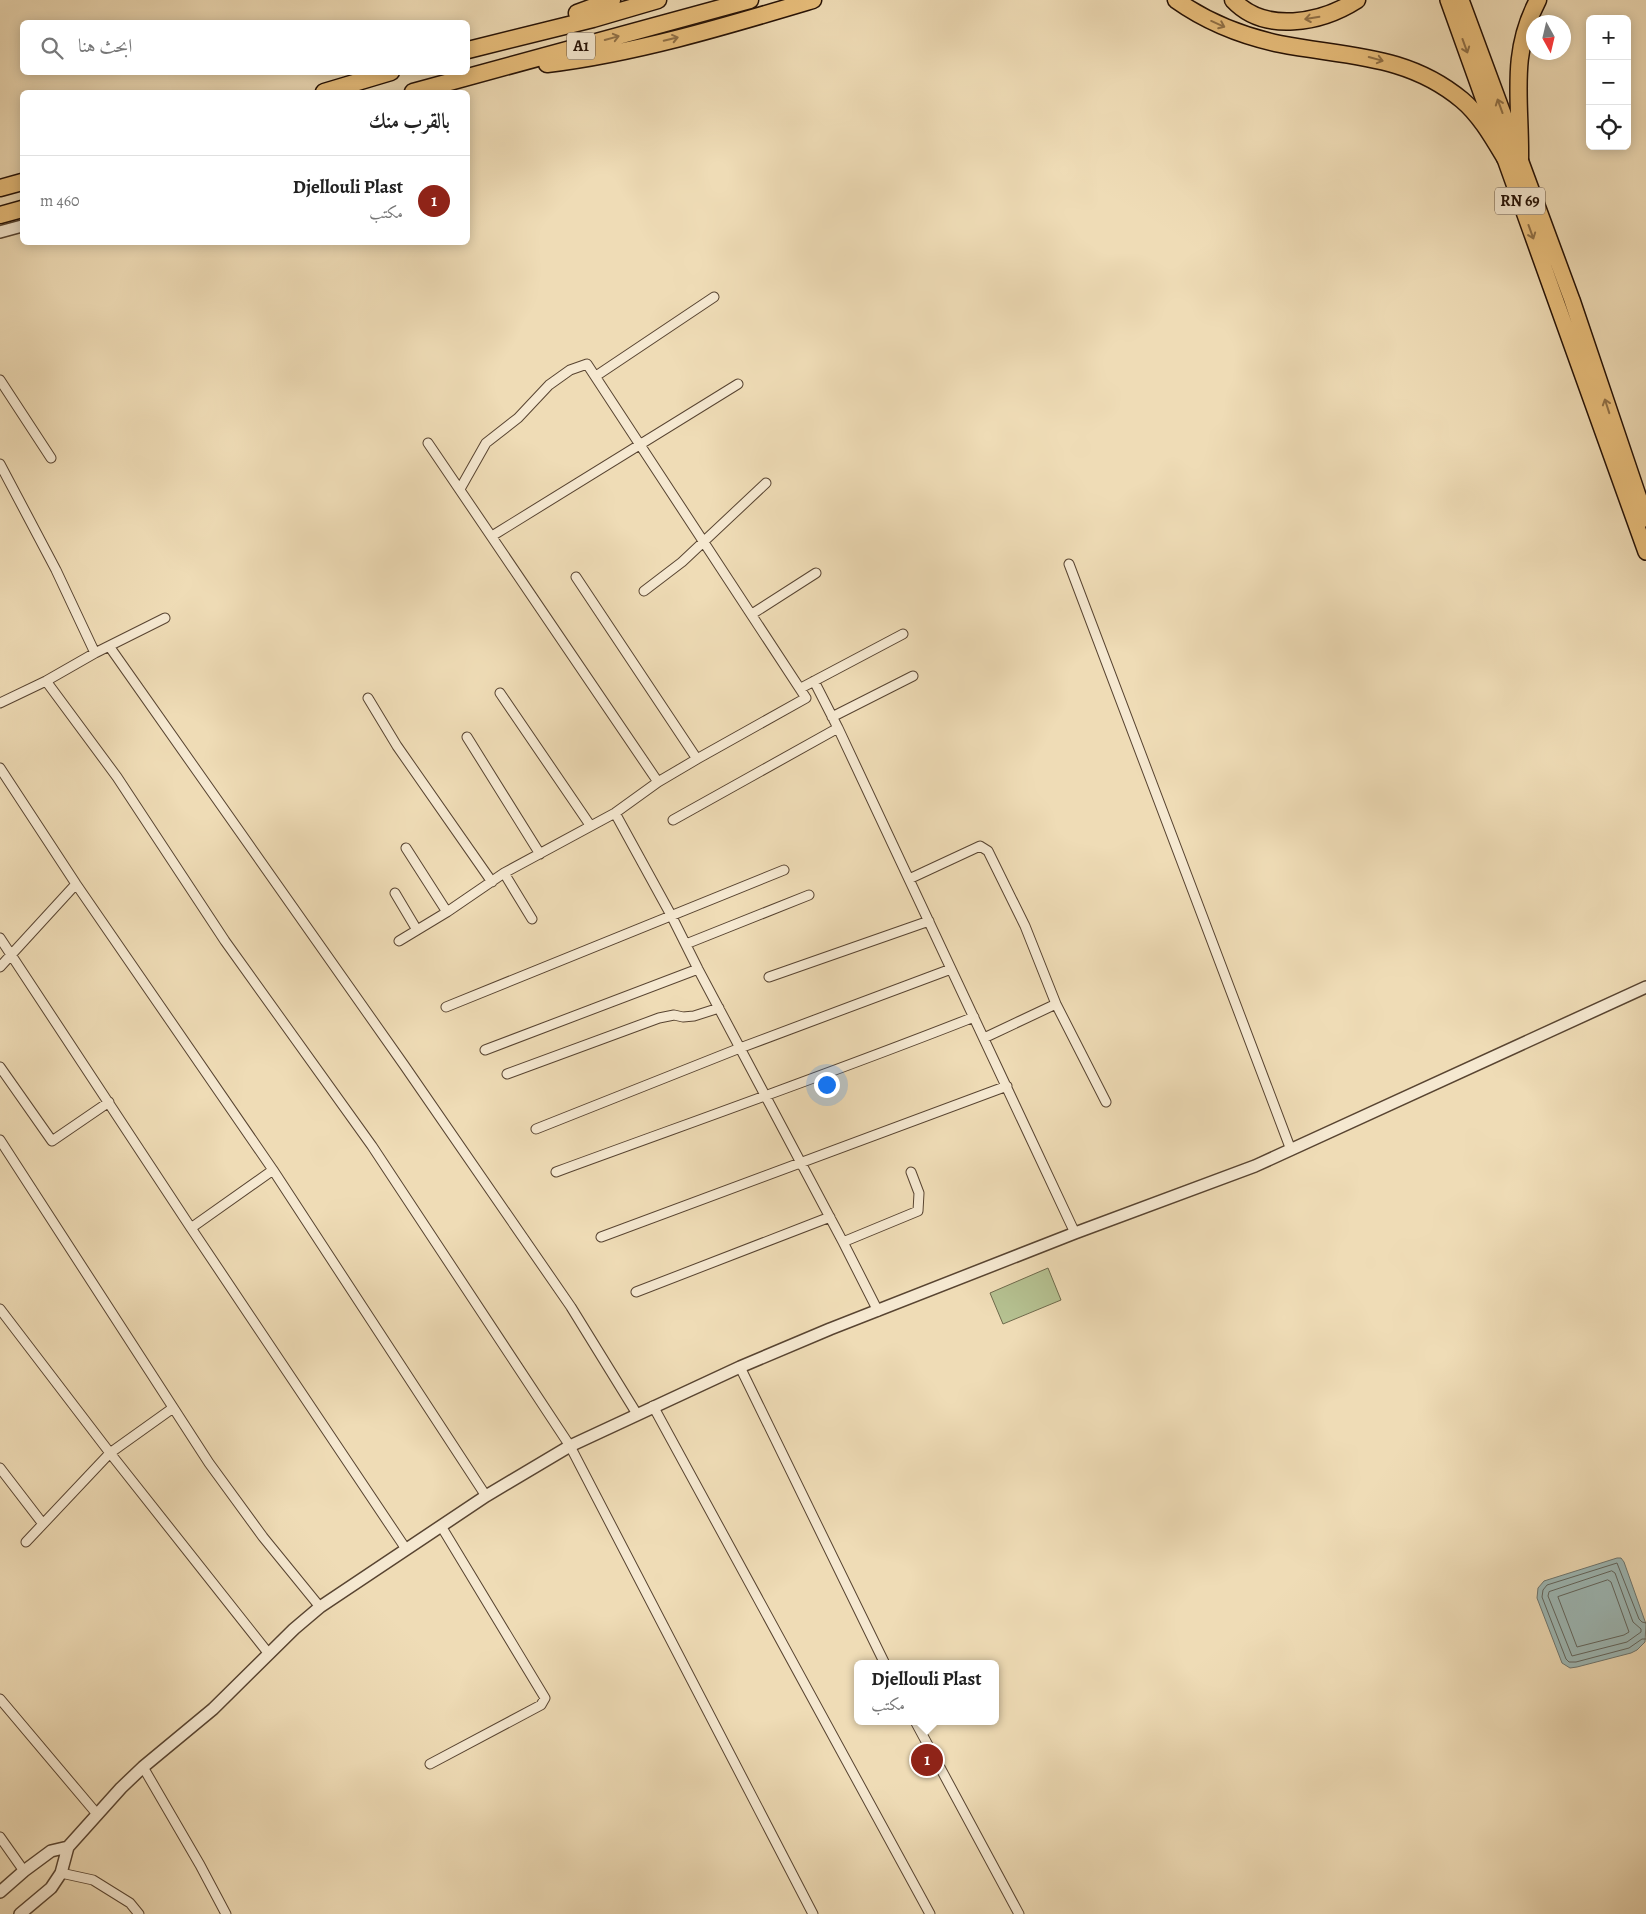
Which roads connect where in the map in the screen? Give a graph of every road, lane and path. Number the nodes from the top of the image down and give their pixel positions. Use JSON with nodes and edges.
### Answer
{"nodes":[{"id":1,"x":612,"y":0,"type":"edge"},
{"id":2,"x":658,"y":0,"type":"edge"},
{"id":3,"x":750,"y":0,"type":"edge"},
{"id":4,"x":813,"y":0,"type":"edge"},
{"id":5,"x":1176,"y":0,"type":"edge"},
{"id":6,"x":1233,"y":0,"type":"edge"},
{"id":7,"x":1357,"y":0,"type":"edge"},
{"id":8,"x":1448,"y":0,"type":"edge"},
{"id":9,"x":1461,"y":0,"type":"edge"},
{"id":10,"x":1538,"y":0,"type":"edge"},
{"id":11,"x":472,"y":48,"type":"edge"},
{"id":12,"x":479,"y":74,"type":"junction"},
{"id":13,"x":381,"y":75,"type":"edge"},
{"id":14,"x":331,"y":90,"type":"edge"},
{"id":15,"x":420,"y":90,"type":"edge"},
{"id":16,"x":452,"y":90,"type":"edge"},
{"id":17,"x":1512,"y":159,"type":"junction"},
{"id":18,"x":20,"y":183,"type":"edge"},
{"id":19,"x":0,"y":188,"type":"edge"},
{"id":20,"x":20,"y":209,"type":"edge"},
{"id":21,"x":0,"y":215,"type":"edge"},
{"id":22,"x":20,"y":227,"type":"edge"},
{"id":23,"x":0,"y":232,"type":"edge"},
{"id":24,"x":714,"y":297,"type":"dead end"},
{"id":25,"x":596,"y":376,"type":"junction"},
{"id":26,"x":0,"y":380,"type":"edge"},
{"id":27,"x":738,"y":384,"type":"dead end"},
{"id":28,"x":428,"y":443,"type":"dead end"},
{"id":29,"x":640,"y":444,"type":"junction"},
{"id":30,"x":50,"y":458,"type":"dead end"},
{"id":31,"x":0,"y":464,"type":"edge"},
{"id":32,"x":766,"y":483,"type":"dead end"},
{"id":33,"x":460,"y":489,"type":"junction"},
{"id":34,"x":1646,"y":519,"type":"edge"},
{"id":35,"x":492,"y":536,"type":"junction"},
{"id":36,"x":704,"y":542,"type":"junction"},
{"id":37,"x":1646,"y":552,"type":"edge"},
{"id":38,"x":1069,"y":564,"type":"dead end"},
{"id":39,"x":816,"y":573,"type":"dead end"},
{"id":40,"x":576,"y":577,"type":"dead end"},
{"id":41,"x":644,"y":591,"type":"dead end"},
{"id":42,"x":752,"y":614,"type":"junction"},
{"id":43,"x":165,"y":618,"type":"dead end"},
{"id":44,"x":903,"y":634,"type":"dead end"},
{"id":45,"x":109,"y":646,"type":"junction"},
{"id":46,"x":95,"y":653,"type":"junction"},
{"id":47,"x":913,"y":676,"type":"dead end"},
{"id":48,"x":46,"y":681,"type":"junction"},
{"id":49,"x":814,"y":681,"type":"junction"},
{"id":50,"x":800,"y":688,"type":"junction"},
{"id":51,"x":820,"y":692,"type":"junction"},
{"id":52,"x":500,"y":693,"type":"dead end"},
{"id":53,"x":368,"y":698,"type":"dead end"},
{"id":54,"x":806,"y":698,"type":"junction"},
{"id":55,"x":0,"y":703,"type":"edge"},
{"id":56,"x":832,"y":717,"type":"junction"},
{"id":57,"x":838,"y":728,"type":"junction"},
{"id":58,"x":466,"y":737,"type":"dead end"},
{"id":59,"x":697,"y":759,"type":"junction"},
{"id":60,"x":0,"y":768,"type":"edge"},
{"id":61,"x":658,"y":782,"type":"junction"},
{"id":62,"x":614,"y":813,"type":"junction"},
{"id":63,"x":673,"y":820,"type":"dead end"},
{"id":64,"x":590,"y":825,"type":"junction"},
{"id":65,"x":406,"y":848,"type":"dead end"},
{"id":66,"x":540,"y":854,"type":"junction"},
{"id":67,"x":784,"y":870,"type":"dead end"},
{"id":68,"x":504,"y":873,"type":"junction"},
{"id":69,"x":909,"y":879,"type":"junction"},
{"id":70,"x":492,"y":882,"type":"junction"},
{"id":71,"x":76,"y":884,"type":"junction"},
{"id":72,"x":395,"y":893,"type":"dead end"},
{"id":73,"x":808,"y":895,"type":"dead end"},
{"id":74,"x":447,"y":912,"type":"junction"},
{"id":75,"x":671,"y":915,"type":"junction"},
{"id":76,"x":532,"y":919,"type":"dead end"},
{"id":77,"x":929,"y":921,"type":"junction"},
{"id":78,"x":417,"y":930,"type":"junction"},
{"id":79,"x":0,"y":938,"type":"edge"},
{"id":80,"x":400,"y":942,"type":"dead end"},
{"id":81,"x":686,"y":944,"type":"junction"},
{"id":82,"x":12,"y":955,"type":"junction"},
{"id":83,"x":0,"y":967,"type":"edge"},
{"id":84,"x":951,"y":968,"type":"junction"},
{"id":85,"x":698,"y":970,"type":"junction"},
{"id":86,"x":768,"y":977,"type":"dead end"},
{"id":87,"x":1646,"y":987,"type":"edge"},
{"id":88,"x":1056,"y":1004,"type":"junction"},
{"id":89,"x":446,"y":1007,"type":"dead end"},
{"id":90,"x":719,"y":1008,"type":"junction"},
{"id":91,"x":974,"y":1017,"type":"junction"},
{"id":92,"x":984,"y":1038,"type":"junction"},
{"id":93,"x":740,"y":1048,"type":"junction"},
{"id":94,"x":486,"y":1050,"type":"dead end"},
{"id":95,"x":0,"y":1067,"type":"edge"},
{"id":96,"x":507,"y":1074,"type":"dead end"},
{"id":97,"x":1007,"y":1086,"type":"junction"},
{"id":98,"x":766,"y":1094,"type":"junction"},
{"id":99,"x":110,"y":1102,"type":"junction"},
{"id":100,"x":1106,"y":1102,"type":"dead end"},
{"id":101,"x":536,"y":1128,"type":"dead end"},
{"id":102,"x":0,"y":1140,"type":"edge"},
{"id":103,"x":1291,"y":1150,"type":"junction"},
{"id":104,"x":801,"y":1163,"type":"junction"},
{"id":105,"x":273,"y":1170,"type":"junction"},
{"id":106,"x":556,"y":1172,"type":"dead end"},
{"id":107,"x":911,"y":1172,"type":"dead end"},
{"id":108,"x":830,"y":1217,"type":"junction"},
{"id":109,"x":191,"y":1228,"type":"junction"},
{"id":110,"x":1075,"y":1233,"type":"junction"},
{"id":111,"x":601,"y":1237,"type":"dead end"},
{"id":112,"x":843,"y":1242,"type":"junction"},
{"id":113,"x":636,"y":1292,"type":"dead end"},
{"id":114,"x":0,"y":1309,"type":"edge"},
{"id":115,"x":878,"y":1311,"type":"junction"},
{"id":116,"x":740,"y":1367,"type":"junction"},
{"id":117,"x":653,"y":1406,"type":"junction"},
{"id":118,"x":173,"y":1408,"type":"junction"},
{"id":119,"x":637,"y":1414,"type":"junction"},
{"id":120,"x":570,"y":1446,"type":"junction"},
{"id":121,"x":110,"y":1453,"type":"junction"},
{"id":122,"x":0,"y":1468,"type":"edge"},
{"id":123,"x":486,"y":1496,"type":"junction"},
{"id":124,"x":43,"y":1524,"type":"junction"},
{"id":125,"x":441,"y":1526,"type":"junction"},
{"id":126,"x":26,"y":1542,"type":"dead end"},
{"id":127,"x":406,"y":1549,"type":"junction"},
{"id":128,"x":320,"y":1607,"type":"junction"},
{"id":129,"x":268,"y":1654,"type":"junction"},
{"id":130,"x":883,"y":1660,"type":"edge"},
{"id":131,"x":0,"y":1700,"type":"edge"},
{"id":132,"x":916,"y":1725,"type":"edge"},
{"id":133,"x":430,"y":1764,"type":"dead end"},
{"id":134,"x":143,"y":1767,"type":"junction"},
{"id":135,"x":97,"y":1814,"type":"junction"},
{"id":136,"x":0,"y":1837,"type":"edge"},
{"id":137,"x":68,"y":1847,"type":"junction"},
{"id":138,"x":24,"y":1871,"type":"junction"},
{"id":139,"x":60,"y":1874,"type":"junction"},
{"id":140,"x":0,"y":1892,"type":"edge"},
{"id":141,"x":20,"y":1914,"type":"edge"},
{"id":142,"x":139,"y":1914,"type":"edge"},
{"id":143,"x":226,"y":1914,"type":"edge"},
{"id":144,"x":813,"y":1914,"type":"edge"},
{"id":145,"x":930,"y":1914,"type":"edge"},
{"id":146,"x":1019,"y":1914,"type":"edge"}],
"edges":[{"from":1,"to":11,"type":"highway"},
{"from":2,"to":11,"type":"highway","number":"A1"},
{"from":12,"to":3,"type":"highway","number":"A1","one_way":true},
{"from":12,"to":4,"type":"highway","one_way":true},
{"from":5,"to":17,"type":"highway","one_way":true},
{"from":7,"to":6,"type":"highway","one_way":true},
{"from":8,"to":17,"type":"highway","number":"RN 69","one_way":true},
{"from":17,"to":9,"type":"highway","number":"RN 69","one_way":true},
{"from":10,"to":17,"type":"highway"},
{"from":12,"to":15,"type":"highway","number":"A1"},
{"from":12,"to":16,"type":"street"},
{"from":13,"to":14,"type":"highway"},
{"from":34,"to":17,"type":"highway","number":"RN 69","one_way":true},
{"from":17,"to":37,"type":"highway","number":"RN 69","one_way":true},
{"from":18,"to":19,"type":"highway"},
{"from":20,"to":21,"type":"highway"},
{"from":22,"to":23,"type":"street"},
{"from":24,"to":25,"type":"street"},
{"from":25,"to":29,"type":"street"},
{"from":25,"to":33,"type":"street"},
{"from":26,"to":30,"type":"street"},
{"from":27,"to":29,"type":"street"},
{"from":28,"to":33,"type":"street"},
{"from":29,"to":35,"type":"street"},
{"from":29,"to":36,"type":"street"},
{"from":31,"to":46,"type":"street"},
{"from":32,"to":36,"type":"street"},
{"from":33,"to":35,"type":"street"},
{"from":35,"to":61,"type":"street"},
{"from":36,"to":41,"type":"street"},
{"from":36,"to":42,"type":"street"},
{"from":38,"to":103,"type":"street"},
{"from":39,"to":42,"type":"street"},
{"from":40,"to":59,"type":"street"},
{"from":42,"to":50,"type":"street"},
{"from":43,"to":45,"type":"street"},
{"from":44,"to":49,"type":"street"},
{"from":45,"to":46,"type":"street"},
{"from":45,"to":119,"type":"street"},
{"from":46,"to":48,"type":"street"},
{"from":47,"to":56,"type":"street"},
{"from":48,"to":55,"type":"street"},
{"from":48,"to":120,"type":"street"},
{"from":49,"to":50,"type":"street"},
{"from":49,"to":51,"type":"street"},
{"from":50,"to":54,"type":"street"},
{"from":51,"to":54,"type":"street"},
{"from":51,"to":56,"type":"street"},
{"from":52,"to":64,"type":"street"},
{"from":53,"to":70,"type":"street"},
{"from":54,"to":59,"type":"street"},
{"from":56,"to":57,"type":"street"},
{"from":57,"to":63,"type":"street"},
{"from":57,"to":69,"type":"street"},
{"from":58,"to":66,"type":"street"},
{"from":59,"to":61,"type":"street"},
{"from":60,"to":71,"type":"street"},
{"from":61,"to":62,"type":"street"},
{"from":62,"to":64,"type":"street"},
{"from":62,"to":75,"type":"street"},
{"from":64,"to":66,"type":"street"},
{"from":65,"to":74,"type":"street"},
{"from":66,"to":68,"type":"street"},
{"from":67,"to":75,"type":"street"},
{"from":68,"to":70,"type":"street"},
{"from":68,"to":76,"type":"street"},
{"from":69,"to":77,"type":"street"},
{"from":69,"to":88,"type":"street"},
{"from":70,"to":74,"type":"street"},
{"from":71,"to":82,"type":"street"},
{"from":71,"to":105,"type":"street"},
{"from":72,"to":78,"type":"street"},
{"from":73,"to":81,"type":"street"},
{"from":74,"to":78,"type":"street"},
{"from":75,"to":81,"type":"street"},
{"from":75,"to":89,"type":"street"},
{"from":77,"to":84,"type":"street"},
{"from":77,"to":86,"type":"street"},
{"from":78,"to":80,"type":"street"},
{"from":79,"to":82,"type":"street"},
{"from":81,"to":85,"type":"street"},
{"from":82,"to":83,"type":"street"},
{"from":82,"to":99,"type":"street"},
{"from":84,"to":91,"type":"street"},
{"from":84,"to":93,"type":"street"},
{"from":85,"to":90,"type":"street"},
{"from":85,"to":94,"type":"street"},
{"from":87,"to":103,"type":"street"},
{"from":88,"to":92,"type":"street"},
{"from":88,"to":100,"type":"street"},
{"from":90,"to":93,"type":"street"},
{"from":90,"to":96,"type":"street"},
{"from":91,"to":92,"type":"street"},
{"from":91,"to":98,"type":"street"},
{"from":92,"to":97,"type":"street"},
{"from":93,"to":98,"type":"street"},
{"from":93,"to":101,"type":"street"},
{"from":95,"to":99,"type":"street"},
{"from":97,"to":104,"type":"street"},
{"from":97,"to":110,"type":"street"},
{"from":98,"to":104,"type":"street"},
{"from":98,"to":106,"type":"street"},
{"from":99,"to":109,"type":"street"},
{"from":102,"to":118,"type":"street"},
{"from":103,"to":110,"type":"street"},
{"from":104,"to":108,"type":"street"},
{"from":104,"to":111,"type":"street"},
{"from":105,"to":109,"type":"street"},
{"from":105,"to":123,"type":"street"},
{"from":107,"to":112,"type":"street"},
{"from":108,"to":112,"type":"street"},
{"from":108,"to":113,"type":"street"},
{"from":109,"to":127,"type":"street"},
{"from":110,"to":115,"type":"street"},
{"from":112,"to":115,"type":"street"},
{"from":114,"to":121,"type":"street"},
{"from":115,"to":116,"type":"street"},
{"from":116,"to":117,"type":"street"},
{"from":116,"to":130,"type":"street"},
{"from":117,"to":119,"type":"street"},
{"from":117,"to":145,"type":"street"},
{"from":118,"to":121,"type":"street"},
{"from":118,"to":128,"type":"street"},
{"from":119,"to":120,"type":"street"},
{"from":120,"to":123,"type":"street"},
{"from":120,"to":144,"type":"street"},
{"from":121,"to":124,"type":"street"},
{"from":121,"to":129,"type":"street"},
{"from":122,"to":124,"type":"street"},
{"from":123,"to":125,"type":"street"},
{"from":124,"to":126,"type":"street"},
{"from":125,"to":127,"type":"street"},
{"from":125,"to":133,"type":"street"},
{"from":127,"to":128,"type":"street"},
{"from":128,"to":129,"type":"street"},
{"from":129,"to":134,"type":"street"},
{"from":131,"to":135,"type":"street"},
{"from":132,"to":146,"type":"street"},
{"from":134,"to":135,"type":"street"},
{"from":134,"to":143,"type":"street"},
{"from":135,"to":137,"type":"street"},
{"from":136,"to":138,"type":"street"},
{"from":137,"to":138,"type":"street"},
{"from":137,"to":139,"type":"street"},
{"from":138,"to":140,"type":"street"},
{"from":139,"to":141,"type":"street"},
{"from":139,"to":142,"type":"street"}]}
